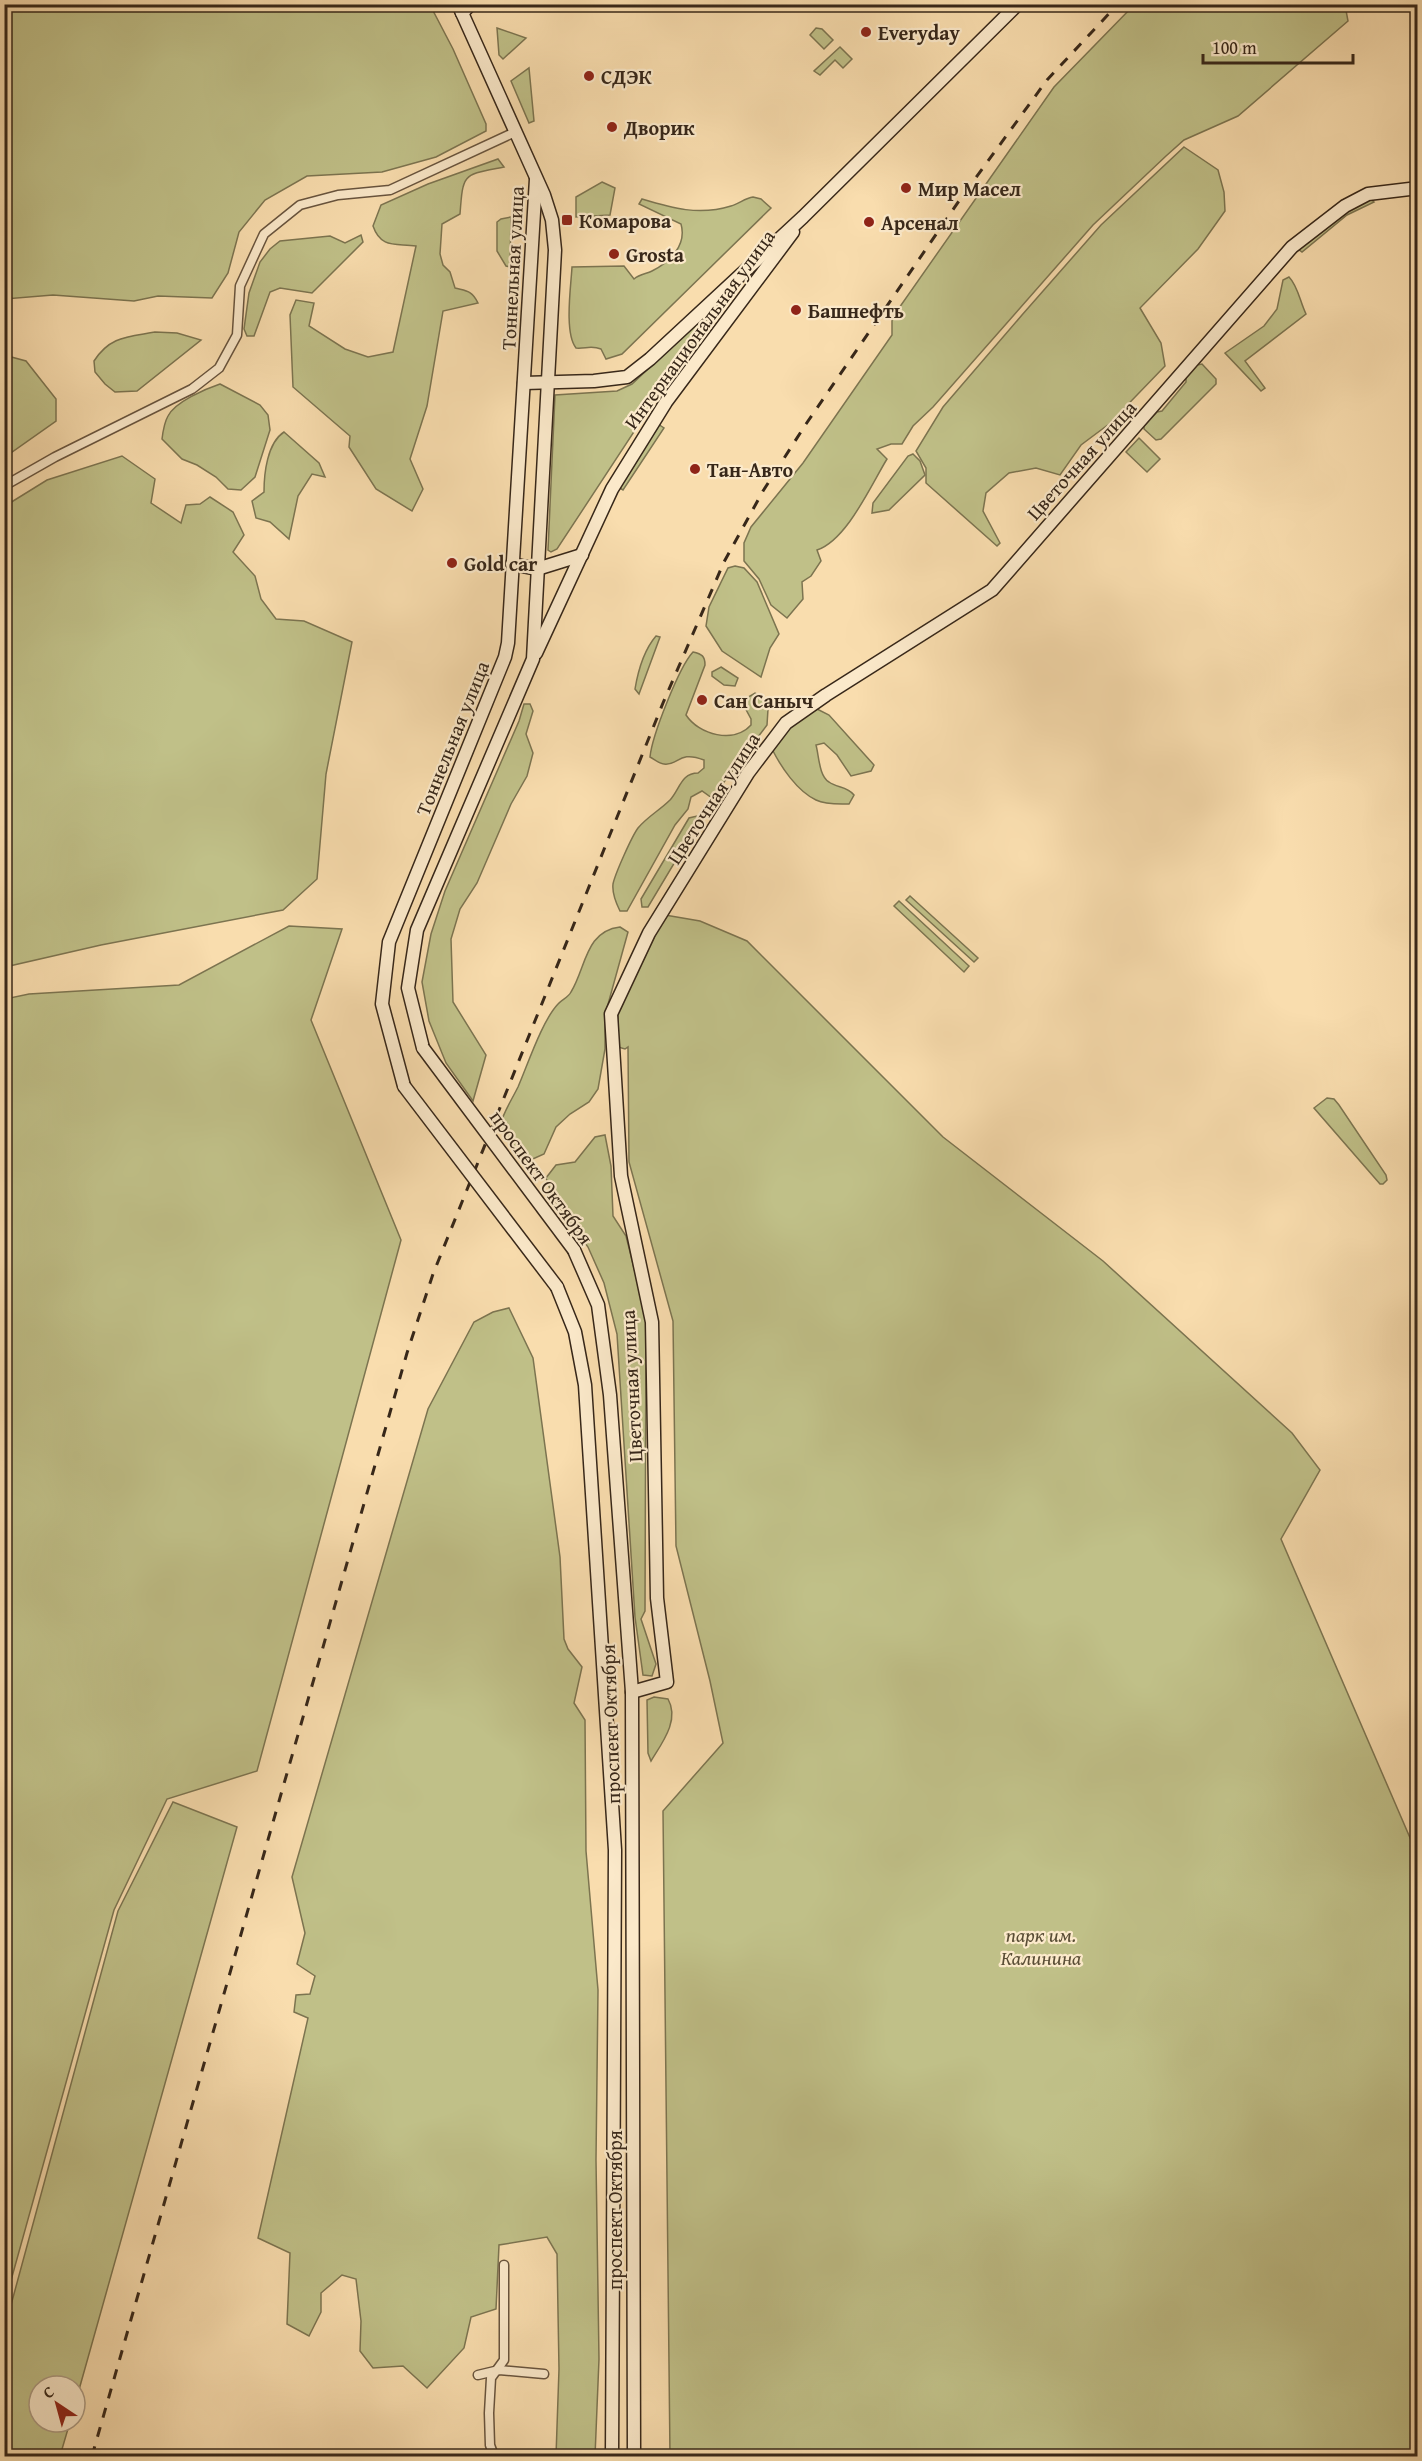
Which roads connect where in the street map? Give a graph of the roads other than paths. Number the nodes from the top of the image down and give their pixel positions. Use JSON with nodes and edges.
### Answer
{"nodes":[{"id":1,"x":1018,"y":4,"type":"edge"},
{"id":2,"x":463,"y":7,"type":"edge"},
{"id":3,"x":515,"y":132,"type":"junction"},
{"id":4,"x":536,"y":177,"type":"junction"},
{"id":5,"x":1418,"y":188,"type":"edge"},
{"id":6,"x":803,"y":217,"type":"junction"},
{"id":7,"x":524,"y":383,"type":"junction"},
{"id":8,"x":546,"y":383,"type":"junction"},
{"id":9,"x":4,"y":486,"type":"edge"},
{"id":10,"x":582,"y":555,"type":"junction"},
{"id":11,"x":512,"y":564,"type":"junction"},
{"id":12,"x":537,"y":569,"type":"junction"},
{"id":13,"x":532,"y":659,"type":"junction"},
{"id":14,"x":423,"y":1048,"type":"joint"},
{"id":15,"x":404,"y":1086,"type":"joint"},
{"id":16,"x":632,"y":1692,"type":"junction"},
{"id":17,"x":504,"y":2265,"type":"dead end"},
{"id":18,"x":499,"y":2370,"type":"junction"},
{"id":19,"x":544,"y":2374,"type":"dead end"},
{"id":20,"x":478,"y":2376,"type":"dead end"},
{"id":21,"x":494,"y":2457,"type":"edge"},
{"id":22,"x":612,"y":2457,"type":"edge"},
{"id":23,"x":634,"y":2457,"type":"edge"}],
"edges":[{"from":1,"to":6,"type":"main road","name":"Интернациональная улица"},
{"from":2,"to":3,"type":"main road"},
{"from":3,"to":4,"type":"main road"},
{"from":3,"to":9,"type":"street"},
{"from":4,"to":7,"type":"main road","name":"Тоннельная улица"},
{"from":4,"to":8,"type":"main road","name":"Тоннельная улица"},
{"from":5,"to":16,"type":"main road","name":"Цветочная улица"},
{"from":6,"to":8,"type":"main road","name":"Интернациональная улица"},
{"from":6,"to":10,"type":"main road","name":"Интернациональная улица"},
{"from":7,"to":8,"type":"main road","name":"Интернациональная улица"},
{"from":7,"to":11,"type":"main road","name":"Тоннельная улица"},
{"from":8,"to":12,"type":"main road","name":"Тоннельная улица"},
{"from":10,"to":12,"type":"main road"},
{"from":10,"to":13,"type":"main road","name":"Интернациональная улица"},
{"from":11,"to":12,"type":"main road"},
{"from":11,"to":15,"type":"main road","name":"Тоннельная улица"},
{"from":12,"to":13,"type":"main road","name":"Тоннельная улица"},
{"from":13,"to":14,"type":"main road","name":"Тоннельная улица"},
{"from":14,"to":16,"type":"main road","name":"проспект Октября","bridge":true},
{"from":15,"to":22,"type":"main road","name":"проспект Октября","bridge":true},
{"from":16,"to":23,"type":"main road","name":"проспект Октября"},
{"from":17,"to":18,"type":"street"},
{"from":18,"to":19,"type":"street"},
{"from":18,"to":20,"type":"street"},
{"from":18,"to":21,"type":"street"}]}
